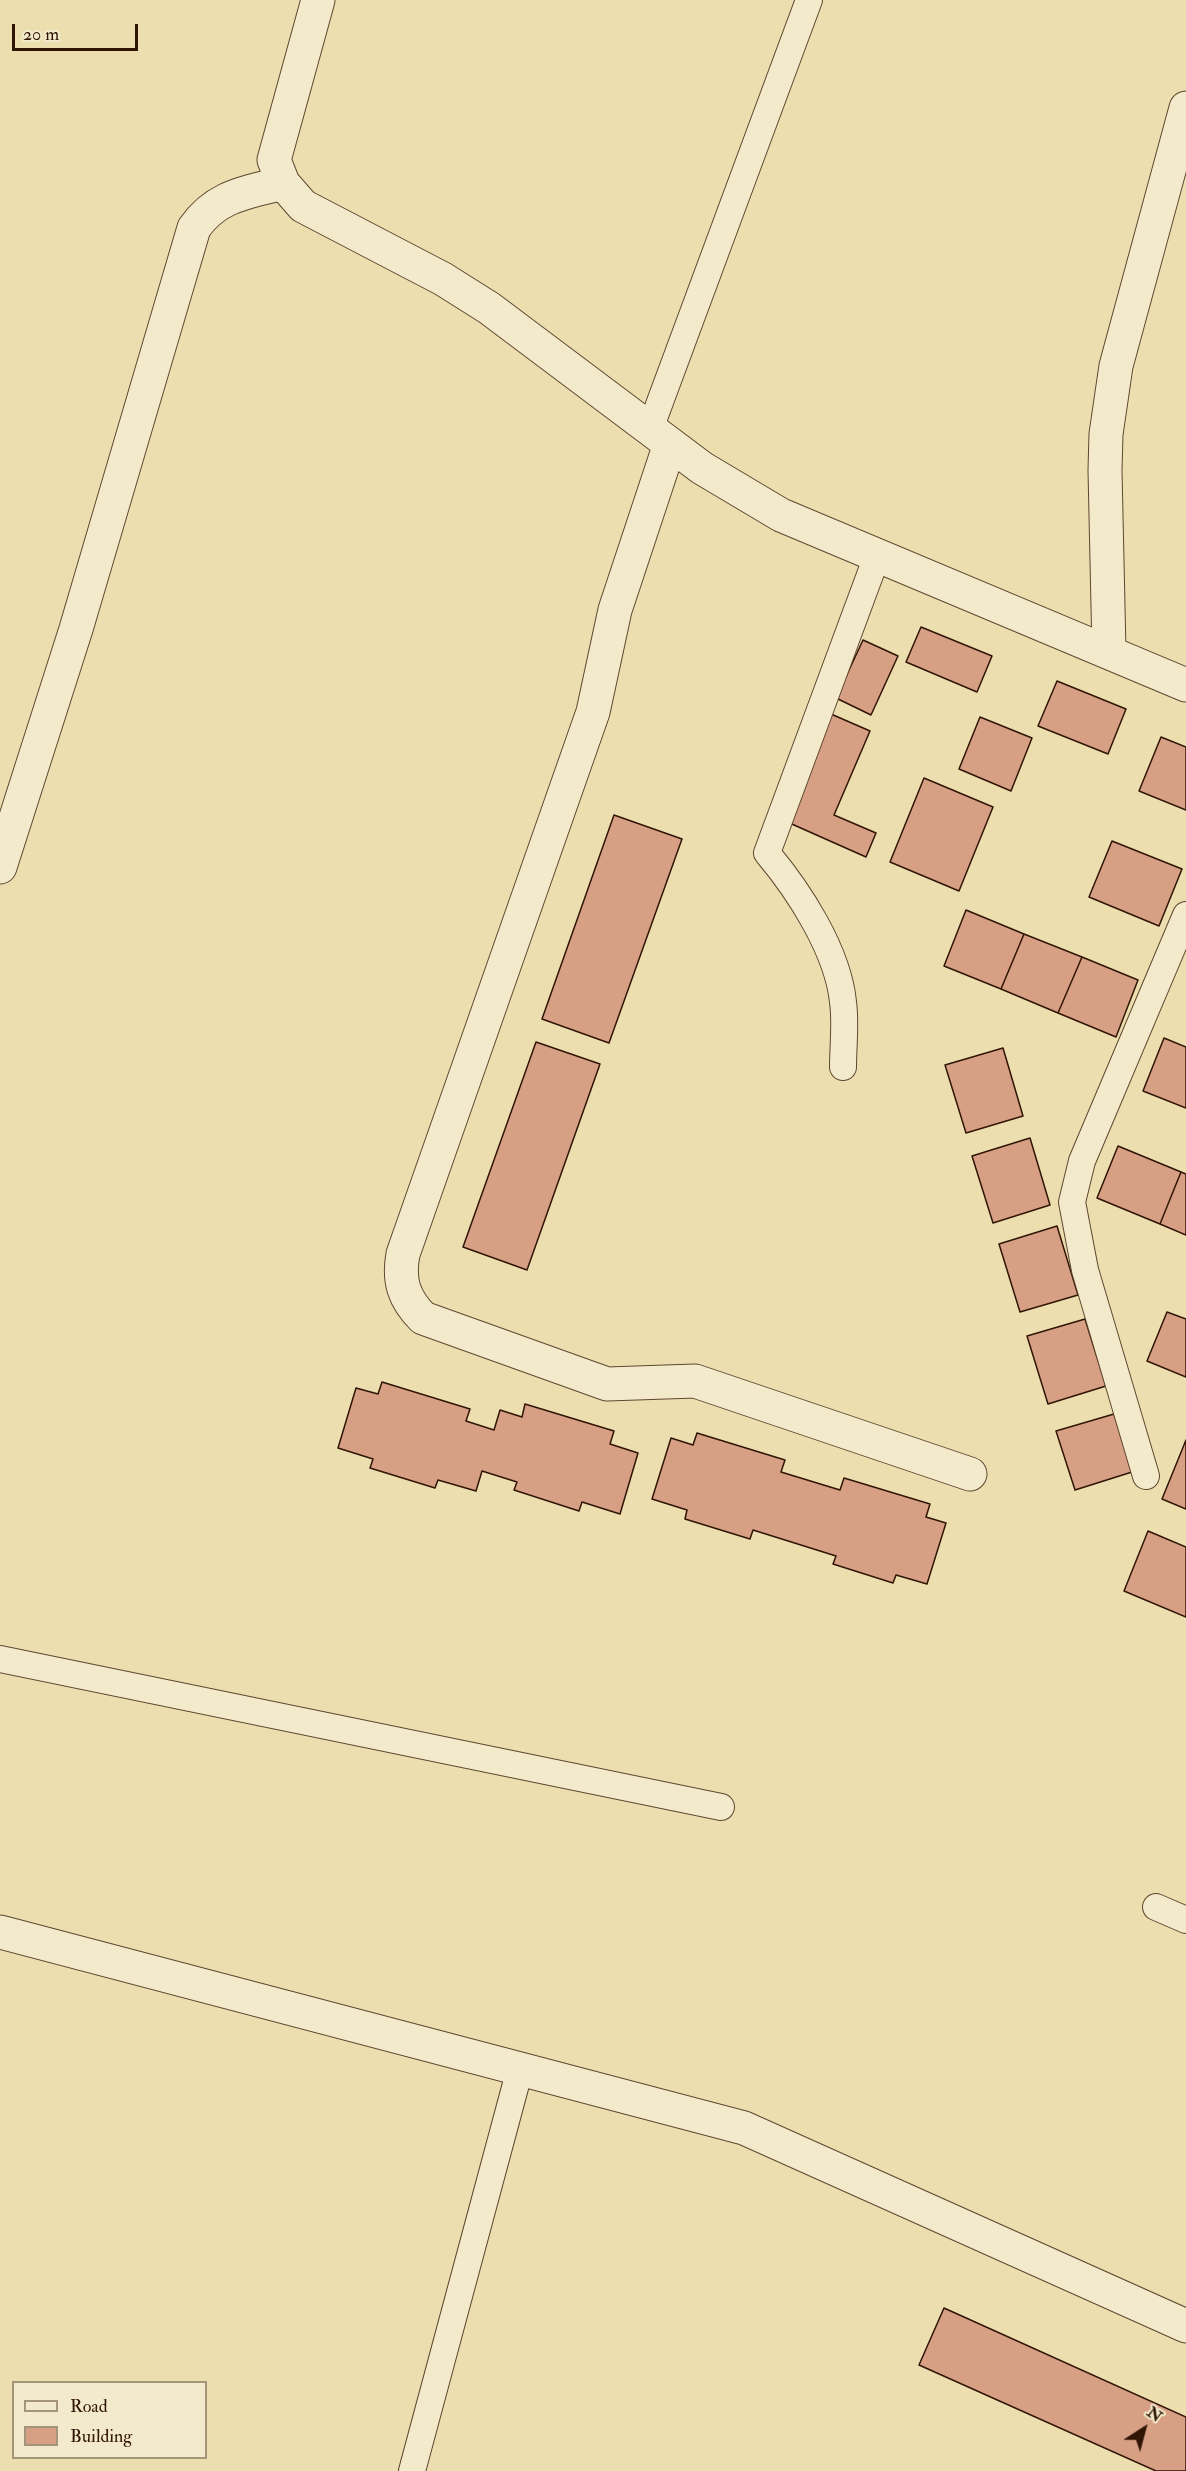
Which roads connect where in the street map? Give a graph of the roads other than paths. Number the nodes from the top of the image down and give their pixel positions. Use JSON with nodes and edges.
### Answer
{"nodes":[{"id":1,"x":318,"y":0,"type":"edge"},
{"id":2,"x":809,"y":0,"type":"edge"},
{"id":3,"x":1186,"y":108,"type":"edge"},
{"id":4,"x":283,"y":183,"type":"junction"},
{"id":5,"x":660,"y":436,"type":"junction"},
{"id":6,"x":877,"y":556,"type":"junction"},
{"id":7,"x":1109,"y":652,"type":"junction"},
{"id":8,"x":1186,"y":685,"type":"edge"},
{"id":9,"x":0,"y":867,"type":"edge"},
{"id":10,"x":1186,"y":915,"type":"edge"},
{"id":11,"x":843,"y":1067,"type":"dead end"},
{"id":12,"x":970,"y":1474,"type":"dead end"},
{"id":13,"x":1146,"y":1476,"type":"dead end"},
{"id":14,"x":0,"y":1659,"type":"edge"},
{"id":15,"x":721,"y":1807,"type":"dead end"},
{"id":16,"x":1156,"y":1907,"type":"dead end"},
{"id":17,"x":1186,"y":1920,"type":"edge"},
{"id":18,"x":0,"y":1932,"type":"edge"},
{"id":19,"x":520,"y":2069,"type":"junction"},
{"id":20,"x":1186,"y":2326,"type":"edge"},
{"id":21,"x":412,"y":2471,"type":"edge"}],
"edges":[{"from":1,"to":4,"type":"street"},
{"from":2,"to":5,"type":"lane"},
{"from":3,"to":7,"type":"street"},
{"from":4,"to":5,"type":"street"},
{"from":4,"to":9,"type":"street"},
{"from":5,"to":6,"type":"street"},
{"from":5,"to":12,"type":"street"},
{"from":6,"to":7,"type":"street"},
{"from":6,"to":11,"type":"lane"},
{"from":7,"to":8,"type":"street"},
{"from":10,"to":13,"type":"lane"},
{"from":14,"to":15,"type":"lane"},
{"from":16,"to":17,"type":"lane"},
{"from":18,"to":19,"type":"street"},
{"from":19,"to":20,"type":"street"},
{"from":19,"to":21,"type":"lane"}]}
